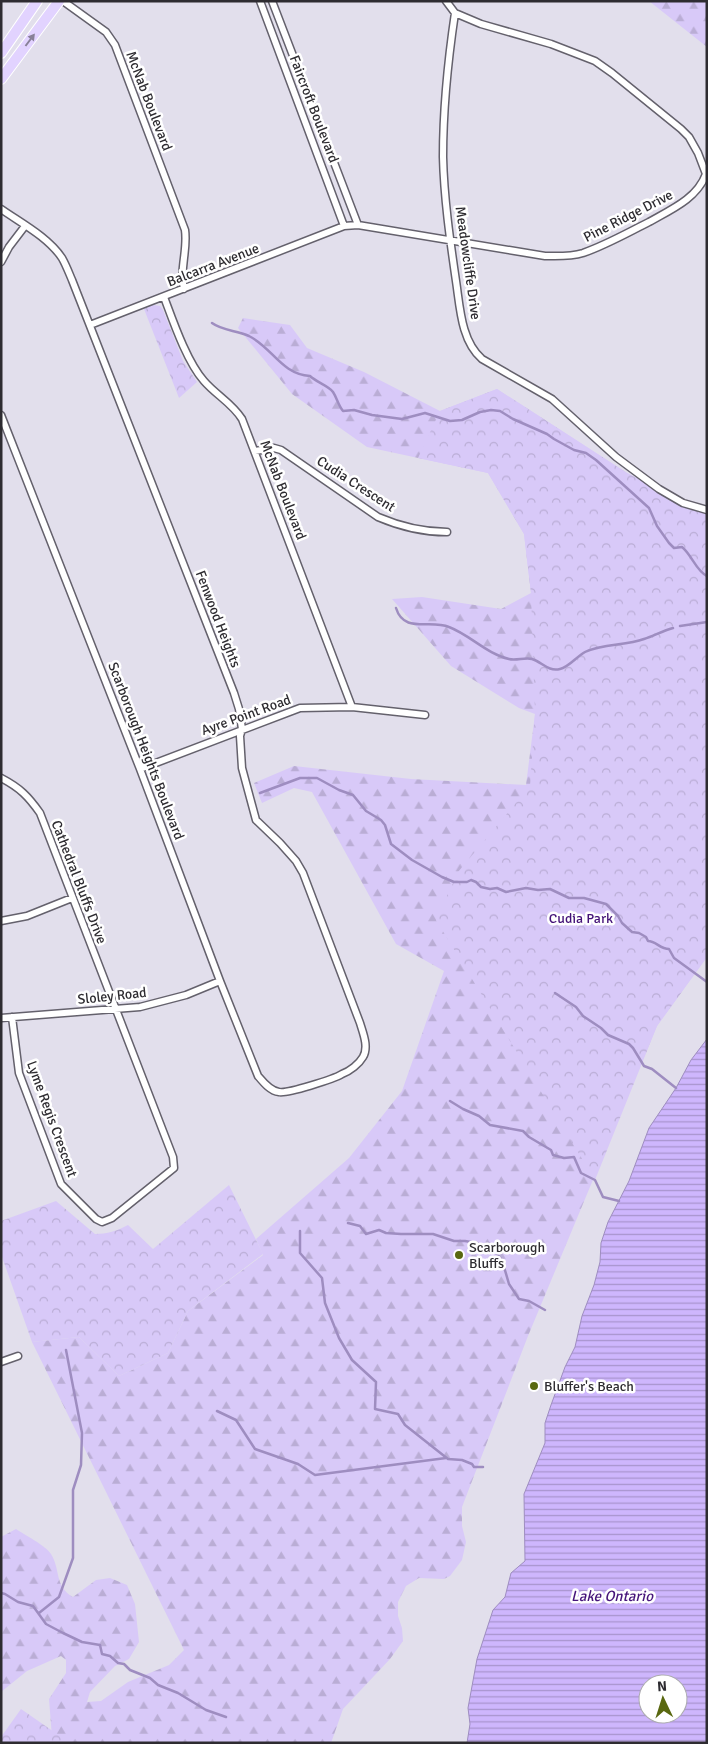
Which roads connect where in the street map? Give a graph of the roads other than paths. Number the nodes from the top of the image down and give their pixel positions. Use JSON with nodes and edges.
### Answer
{"nodes":[{"id":1,"x":37,"y":1,"type":"edge"},
{"id":2,"x":59,"y":1,"type":"edge"},
{"id":3,"x":63,"y":1,"type":"edge"},
{"id":4,"x":260,"y":1,"type":"edge"},
{"id":5,"x":272,"y":1,"type":"edge"},
{"id":6,"x":446,"y":1,"type":"edge"},
{"id":7,"x":455,"y":13,"type":"junction"},
{"id":8,"x":1,"y":53,"type":"edge"},
{"id":9,"x":1,"y":79,"type":"edge"},
{"id":10,"x":706,"y":174,"type":"edge"},
{"id":11,"x":1,"y":209,"type":"edge"},
{"id":12,"x":358,"y":225,"type":"junction"},
{"id":13,"x":25,"y":226,"type":"junction"},
{"id":14,"x":344,"y":226,"type":"junction"},
{"id":15,"x":450,"y":241,"type":"junction"},
{"id":16,"x":1,"y":262,"type":"edge"},
{"id":17,"x":184,"y":289,"type":"junction"},
{"id":18,"x":164,"y":297,"type":"junction"},
{"id":19,"x":90,"y":325,"type":"junction"},
{"id":20,"x":1,"y":415,"type":"edge"},
{"id":21,"x":255,"y":451,"type":"junction"},
{"id":22,"x":707,"y":510,"type":"edge"},
{"id":23,"x":447,"y":532,"type":"dead end"},
{"id":24,"x":352,"y":707,"type":"junction"},
{"id":25,"x":425,"y":715,"type":"dead end"},
{"id":26,"x":242,"y":729,"type":"junction"},
{"id":27,"x":140,"y":769,"type":"junction"},
{"id":28,"x":1,"y":778,"type":"edge"},
{"id":29,"x":72,"y":898,"type":"junction"},
{"id":30,"x":1,"y":921,"type":"edge"},
{"id":31,"x":220,"y":981,"type":"junction"},
{"id":32,"x":115,"y":1010,"type":"junction"},
{"id":33,"x":12,"y":1017,"type":"junction"},
{"id":34,"x":1,"y":1018,"type":"edge"},
{"id":35,"x":274,"y":1090,"type":"joint"},
{"id":36,"x":18,"y":1356,"type":"dead end"},
{"id":37,"x":1,"y":1362,"type":"edge"}],
"edges":[{"from":1,"to":8,"type":"main road"},
{"from":9,"to":2,"type":"main road","one_way":true},
{"from":3,"to":17,"type":"street","name":"McNab Boulevard"},
{"from":4,"to":14,"type":"street","name":"Faircroft Boulevard"},
{"from":5,"to":12,"type":"street","name":"Faircroft Boulevard"},
{"from":6,"to":7,"type":"street"},
{"from":7,"to":10,"type":"street","name":"Pine Ridge Drive"},
{"from":7,"to":15,"type":"street","name":"Meadowcliffe Drive"},
{"from":10,"to":15,"type":"street","name":"Pine Ridge Drive"},
{"from":11,"to":13,"type":"street","name":"Fenwood Heights"},
{"from":12,"to":14,"type":"street","name":"Pine Ridge Drive"},
{"from":12,"to":15,"type":"street","name":"Pine Ridge Drive"},
{"from":13,"to":16,"type":"street"},
{"from":13,"to":19,"type":"street","name":"Fenwood Heights"},
{"from":14,"to":17,"type":"street","name":"Balcarra Avenue"},
{"from":15,"to":22,"type":"street","name":"Meadowcliffe Drive"},
{"from":17,"to":18,"type":"street","name":"Balcarra Avenue"},
{"from":18,"to":19,"type":"street","name":"Balcarra Avenue"},
{"from":18,"to":21,"type":"street","name":"McNab Boulevard"},
{"from":19,"to":26,"type":"street","name":"Fenwood Heights"},
{"from":20,"to":27,"type":"street","name":"Scarborough Heights Boulevard"},
{"from":21,"to":23,"type":"street","name":"Cudia Crescent"},
{"from":21,"to":24,"type":"street","name":"McNab Boulevard"},
{"from":24,"to":25,"type":"street","name":"Ayre Point Road"},
{"from":24,"to":26,"type":"street","name":"Ayre Point Road"},
{"from":26,"to":27,"type":"street","name":"Ayre Point Road"},
{"from":26,"to":35,"type":"street","name":"Fenwood Heights"},
{"from":27,"to":31,"type":"street","name":"Scarborough Heights Boulevard"},
{"from":28,"to":29,"type":"street","name":"Cathedral Bluffs Drive"},
{"from":29,"to":30,"type":"street"},
{"from":29,"to":32,"type":"street","name":"Cathedral Bluffs Drive"},
{"from":31,"to":32,"type":"street","name":"Sloley Road"},
{"from":31,"to":35,"type":"street","name":"Scarborough Heights Boulevard"},
{"from":32,"to":33,"type":"street","name":"Sloley Road"},
{"from":32,"to":33,"type":"street","name":"Lyme Regis Crescent"},
{"from":33,"to":34,"type":"street","name":"Sloley Road"},
{"from":36,"to":37,"type":"street"}]}
